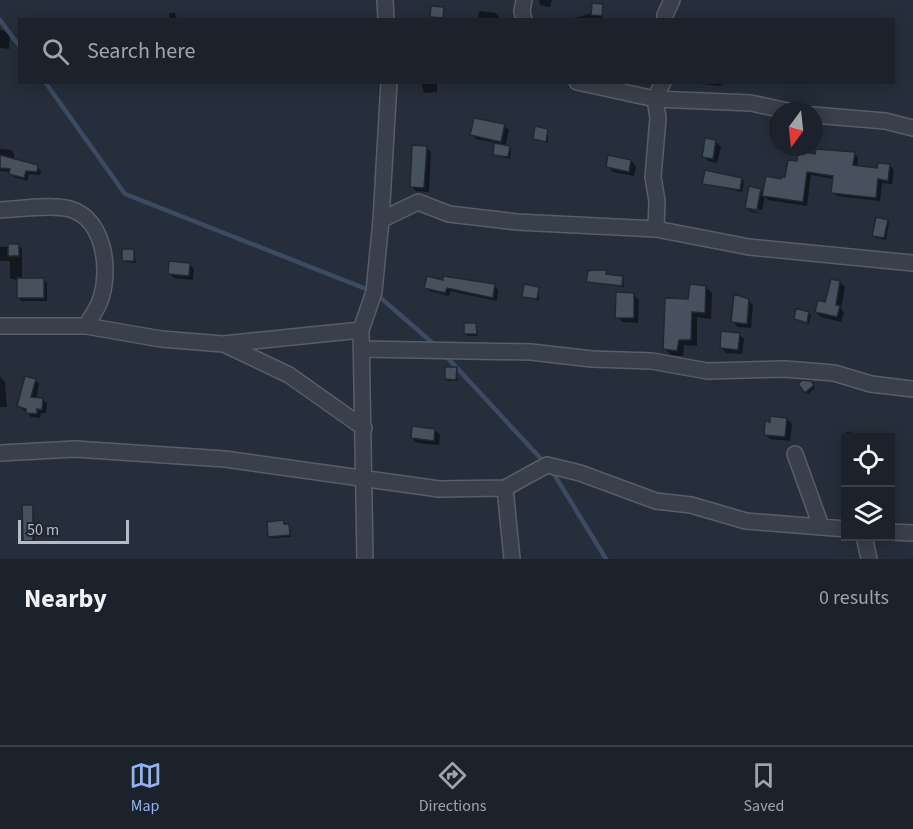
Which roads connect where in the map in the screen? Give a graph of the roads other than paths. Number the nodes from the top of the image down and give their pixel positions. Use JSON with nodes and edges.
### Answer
{"nodes":[{"id":1,"x":385,"y":0,"type":"edge"},
{"id":2,"x":524,"y":0,"type":"edge"},
{"id":3,"x":672,"y":0,"type":"edge"},
{"id":4,"x":386,"y":18,"type":"edge"},
{"id":5,"x":524,"y":18,"type":"edge"},
{"id":6,"x":666,"y":18,"type":"edge"},
{"id":7,"x":389,"y":84,"type":"edge"},
{"id":8,"x":586,"y":84,"type":"edge"},
{"id":9,"x":662,"y":84,"type":"edge"},
{"id":10,"x":655,"y":99,"type":"junction"},
{"id":11,"x":769,"y":107,"type":"edge"},
{"id":12,"x":823,"y":116,"type":"edge"},
{"id":13,"x":913,"y":128,"type":"edge"},
{"id":14,"x":0,"y":210,"type":"edge"},
{"id":15,"x":381,"y":220,"type":"junction"},
{"id":16,"x":656,"y":230,"type":"junction"},
{"id":17,"x":913,"y":263,"type":"edge"},
{"id":18,"x":0,"y":326,"type":"edge"},
{"id":19,"x":86,"y":326,"type":"junction"},
{"id":20,"x":362,"y":330,"type":"junction"},
{"id":21,"x":223,"y":344,"type":"junction"},
{"id":22,"x":362,"y":349,"type":"junction"},
{"id":23,"x":913,"y":389,"type":"edge"},
{"id":24,"x":364,"y":428,"type":"junction"},
{"id":25,"x":0,"y":453,"type":"edge"},
{"id":26,"x":795,"y":454,"type":"dead end"},
{"id":27,"x":364,"y":479,"type":"junction"},
{"id":28,"x":505,"y":488,"type":"junction"},
{"id":29,"x":821,"y":526,"type":"junction"},
{"id":30,"x":841,"y":528,"type":"edge"},
{"id":31,"x":895,"y":532,"type":"edge"},
{"id":32,"x":913,"y":533,"type":"edge"},
{"id":33,"x":865,"y":541,"type":"edge"},
{"id":34,"x":365,"y":559,"type":"edge"},
{"id":35,"x":512,"y":559,"type":"edge"},
{"id":36,"x":869,"y":559,"type":"edge"}],
"edges":[{"from":1,"to":4,"type":"street"},
{"from":2,"to":5,"type":"street"},
{"from":3,"to":6,"type":"street"},
{"from":7,"to":15,"type":"street"},
{"from":8,"to":10,"type":"street"},
{"from":9,"to":10,"type":"street"},
{"from":10,"to":11,"type":"street"},
{"from":10,"to":16,"type":"street"},
{"from":12,"to":13,"type":"street"},
{"from":14,"to":19,"type":"street"},
{"from":15,"to":16,"type":"street"},
{"from":15,"to":20,"type":"street"},
{"from":16,"to":17,"type":"street"},
{"from":18,"to":19,"type":"street"},
{"from":19,"to":21,"type":"street"},
{"from":20,"to":21,"type":"street"},
{"from":20,"to":22,"type":"street"},
{"from":21,"to":24,"type":"street"},
{"from":22,"to":23,"type":"street"},
{"from":22,"to":24,"type":"street"},
{"from":24,"to":27,"type":"street"},
{"from":25,"to":27,"type":"street"},
{"from":26,"to":29,"type":"street"},
{"from":27,"to":28,"type":"street"},
{"from":27,"to":34,"type":"street"},
{"from":28,"to":29,"type":"street"},
{"from":28,"to":35,"type":"street"},
{"from":29,"to":30,"type":"street"},
{"from":31,"to":32,"type":"street"},
{"from":33,"to":36,"type":"street"}]}
